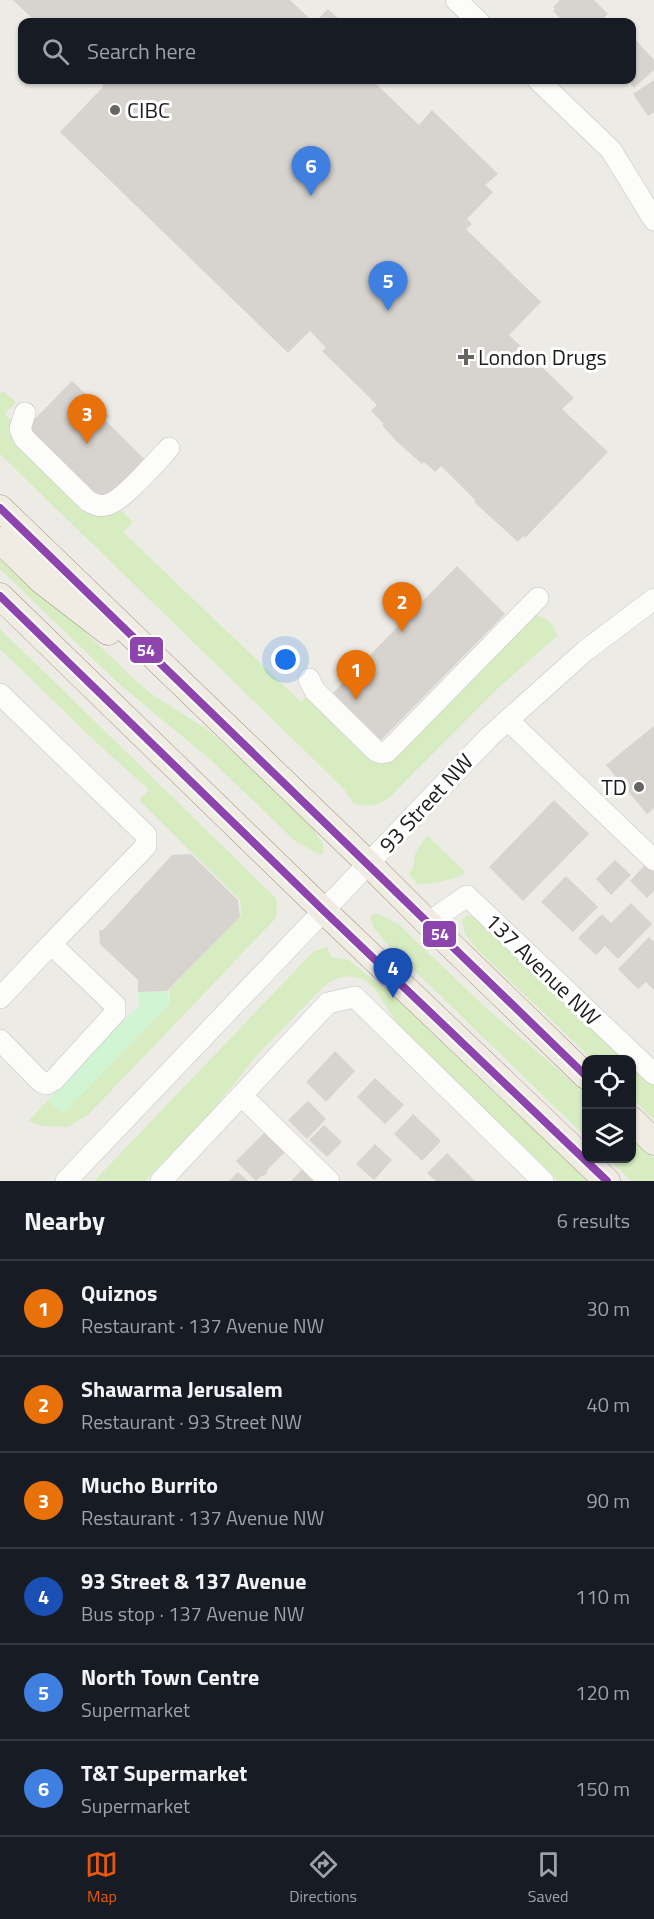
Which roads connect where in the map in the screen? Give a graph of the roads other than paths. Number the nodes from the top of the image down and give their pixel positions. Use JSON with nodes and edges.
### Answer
{"nodes":[{"id":1,"x":456,"y":0,"type":"edge"},
{"id":2,"x":476,"y":18,"type":"edge"},
{"id":3,"x":542,"y":84,"type":"edge"},
{"id":4,"x":654,"y":220,"type":"edge"},
{"id":5,"x":26,"y":413,"type":"dead end"},
{"id":6,"x":169,"y":448,"type":"dead end"},
{"id":7,"x":0,"y":508,"type":"edge"},
{"id":8,"x":0,"y":540,"type":"edge"},
{"id":9,"x":0,"y":596,"type":"edge"},
{"id":10,"x":538,"y":598,"type":"dead end"},
{"id":11,"x":654,"y":599,"type":"edge"},
{"id":12,"x":309,"y":679,"type":"dead end"},
{"id":13,"x":0,"y":694,"type":"edge"},
{"id":14,"x":209,"y":709,"type":"junction"},
{"id":15,"x":508,"y":720,"type":"junction"},
{"id":16,"x":653,"y":857,"type":"edge"},
{"id":17,"x":369,"y":864,"type":"junction"},
{"id":18,"x":324,"y":911,"type":"junction"},
{"id":19,"x":428,"y":923,"type":"junction"},
{"id":20,"x":51,"y":944,"type":"junction"},
{"id":21,"x":0,"y":998,"type":"edge"},
{"id":22,"x":0,"y":1040,"type":"edge"},
{"id":23,"x":582,"y":1072,"type":"edge"},
{"id":24,"x":654,"y":1074,"type":"edge"},
{"id":25,"x":242,"y":1096,"type":"junction"},
{"id":26,"x":636,"y":1124,"type":"edge"},
{"id":27,"x":654,"y":1142,"type":"edge"},
{"id":28,"x":66,"y":1181,"type":"edge"},
{"id":29,"x":161,"y":1181,"type":"edge"},
{"id":30,"x":329,"y":1181,"type":"edge"},
{"id":31,"x":543,"y":1181,"type":"edge"},
{"id":32,"x":607,"y":1181,"type":"edge"}],
"edges":[{"from":1,"to":2,"type":"street"},
{"from":3,"to":4,"type":"street"},
{"from":5,"to":6,"type":"street"},
{"from":7,"to":14,"type":"main road","name":"137 Avenue NW"},
{"from":8,"to":14,"type":"main road"},
{"from":9,"to":18,"type":"main road"},
{"from":10,"to":12,"type":"street"},
{"from":11,"to":15,"type":"street","name":"93 Street NW"},
{"from":13,"to":20,"type":"street"},
{"from":14,"to":17,"type":"main road","name":"137 Avenue NW"},
{"from":15,"to":16,"type":"street"},
{"from":15,"to":17,"type":"street","name":"93 Street NW"},
{"from":17,"to":18,"type":"street","name":"93 Street NW"},
{"from":17,"to":19,"type":"main road","name":"137 Avenue NW"},
{"from":18,"to":28,"type":"street","name":"93 Street NW"},
{"from":18,"to":32,"type":"main road"},
{"from":19,"to":23,"type":"main road","name":"137 Avenue NW"},
{"from":19,"to":24,"type":"street","name":"137 Avenue NW"},
{"from":20,"to":21,"type":"street"},
{"from":20,"to":22,"type":"street"},
{"from":25,"to":29,"type":"street"},
{"from":25,"to":30,"type":"street"},
{"from":25,"to":31,"type":"street"},
{"from":26,"to":27,"type":"main road"}]}
